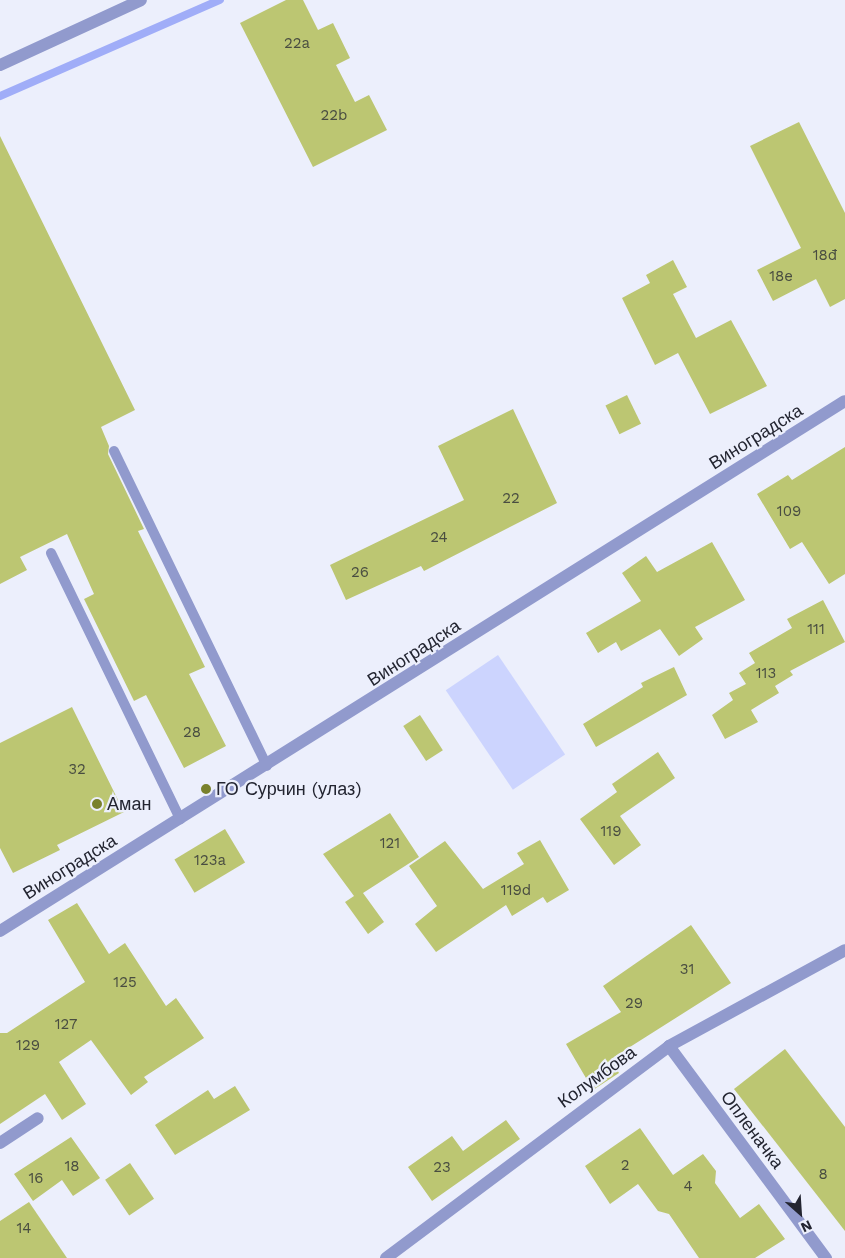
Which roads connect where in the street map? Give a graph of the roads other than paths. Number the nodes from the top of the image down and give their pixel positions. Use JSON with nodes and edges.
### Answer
{"nodes":[{"id":1,"x":141,"y":0,"type":"edge"},
{"id":2,"x":0,"y":65,"type":"edge"},
{"id":3,"x":845,"y":402,"type":"edge"},
{"id":4,"x":114,"y":450,"type":"dead end"},
{"id":5,"x":51,"y":553,"type":"dead end"},
{"id":6,"x":267,"y":766,"type":"junction"},
{"id":7,"x":180,"y":819,"type":"junction"},
{"id":8,"x":0,"y":931,"type":"edge"},
{"id":9,"x":845,"y":950,"type":"edge"},
{"id":10,"x":669,"y":1046,"type":"junction"},
{"id":11,"x":38,"y":1118,"type":"dead end"},
{"id":12,"x":0,"y":1143,"type":"edge"},
{"id":13,"x":386,"y":1258,"type":"edge"},
{"id":14,"x":826,"y":1258,"type":"edge"}],
"edges":[{"from":1,"to":2,"type":"street"},
{"from":3,"to":6,"type":"street","name":"Виноградска"},
{"from":4,"to":6,"type":"lane"},
{"from":5,"to":7,"type":"lane"},
{"from":6,"to":7,"type":"street","name":"Виноградска"},
{"from":7,"to":8,"type":"street","name":"Виноградска"},
{"from":9,"to":10,"type":"street","name":"Колумбова"},
{"from":10,"to":13,"type":"street","name":"Колумбова"},
{"from":10,"to":14,"type":"street","name":"Опленачка"},
{"from":11,"to":12,"type":"street"}]}
